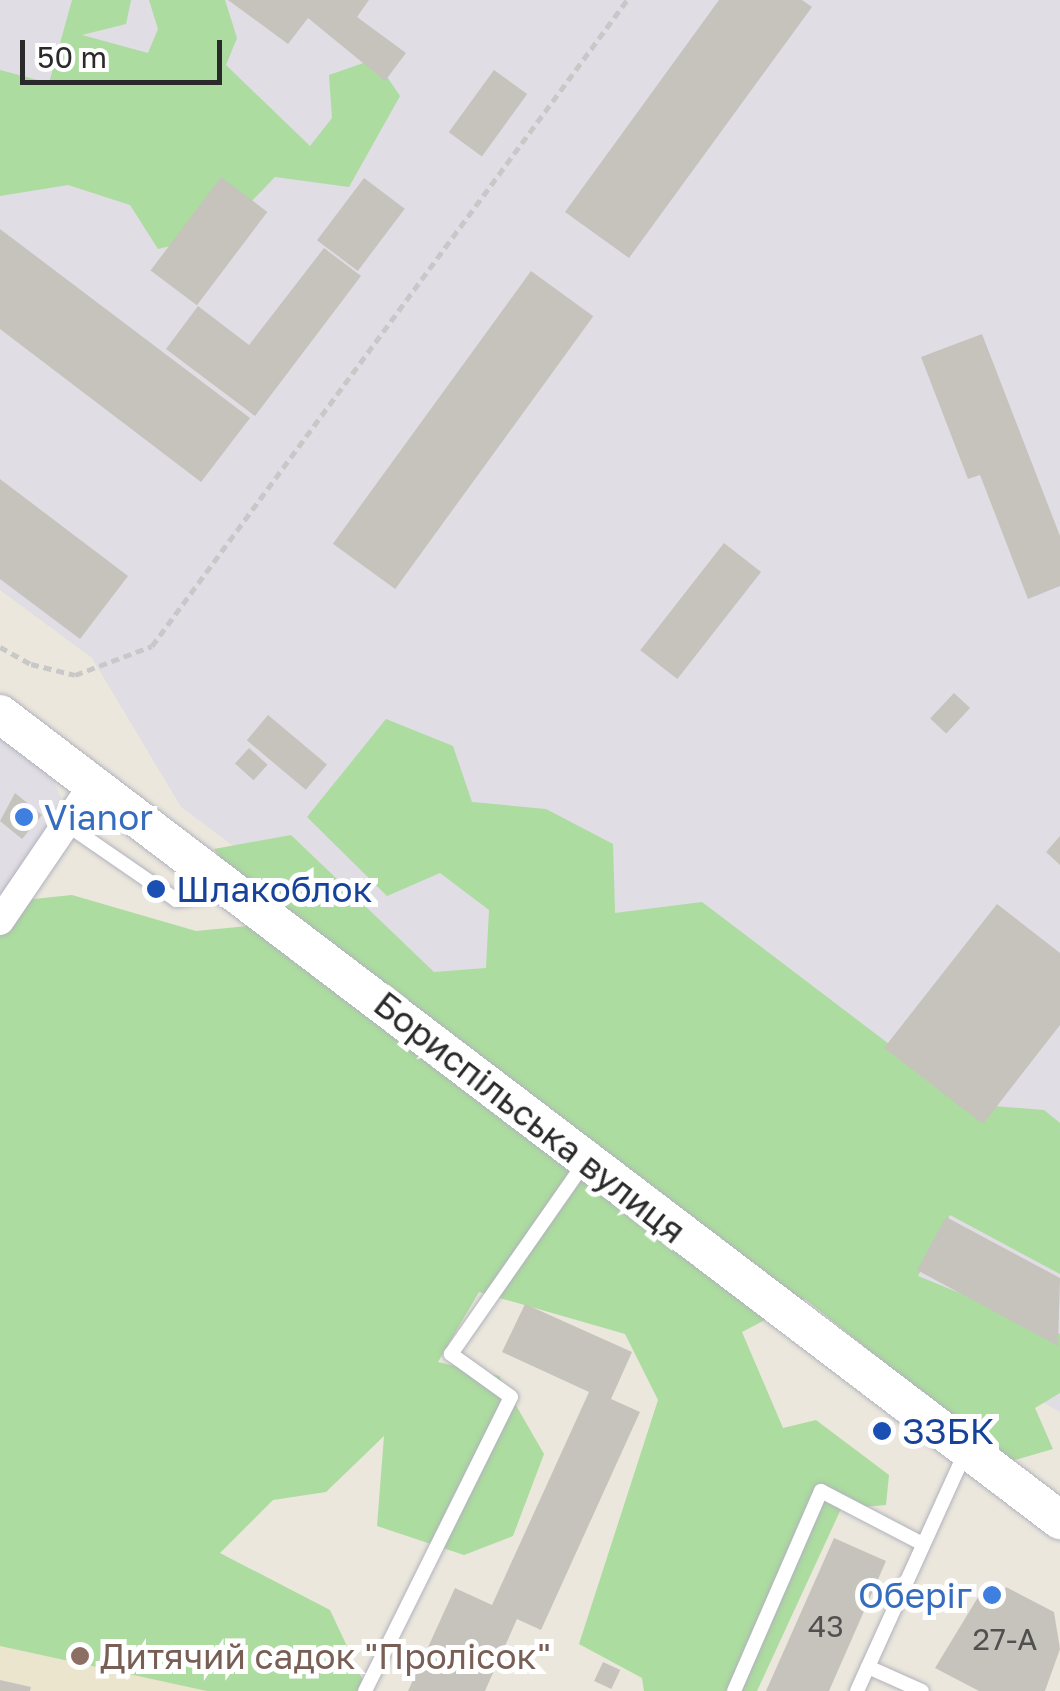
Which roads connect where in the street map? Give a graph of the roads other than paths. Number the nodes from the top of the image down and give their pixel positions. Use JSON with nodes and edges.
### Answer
{"nodes":[{"id":1,"x":0,"y":714,"type":"edge"},
{"id":2,"x":91,"y":787,"type":"junction"},
{"id":3,"x":66,"y":824,"type":"junction"},
{"id":4,"x":238,"y":892,"type":"junction"},
{"id":5,"x":0,"y":922,"type":"edge"},
{"id":6,"x":586,"y":1160,"type":"junction"},
{"id":7,"x":965,"y":1452,"type":"junction"},
{"id":8,"x":1060,"y":1520,"type":"edge"},
{"id":9,"x":924,"y":1544,"type":"junction"},
{"id":10,"x":868,"y":1667,"type":"junction"},
{"id":11,"x":366,"y":1691,"type":"edge"},
{"id":12,"x":734,"y":1691,"type":"edge"},
{"id":13,"x":857,"y":1691,"type":"edge"},
{"id":14,"x":922,"y":1691,"type":"edge"}],
"edges":[{"from":1,"to":2,"type":"main road","name":"Бориспільська вулиця"},
{"from":2,"to":3,"type":"street"},
{"from":2,"to":4,"type":"main road","name":"Бориспільська вулиця"},
{"from":3,"to":4,"type":"lane"},
{"from":3,"to":5,"type":"street"},
{"from":4,"to":6,"type":"main road","name":"Бориспільська вулиця"},
{"from":6,"to":7,"type":"main road","name":"Бориспільська вулиця"},
{"from":6,"to":11,"type":"lane"},
{"from":7,"to":8,"type":"main road","name":"Бориспільська вулиця"},
{"from":7,"to":9,"type":"lane"},
{"from":9,"to":10,"type":"lane"},
{"from":9,"to":12,"type":"lane"},
{"from":10,"to":13,"type":"lane"},
{"from":10,"to":14,"type":"lane"}]}
